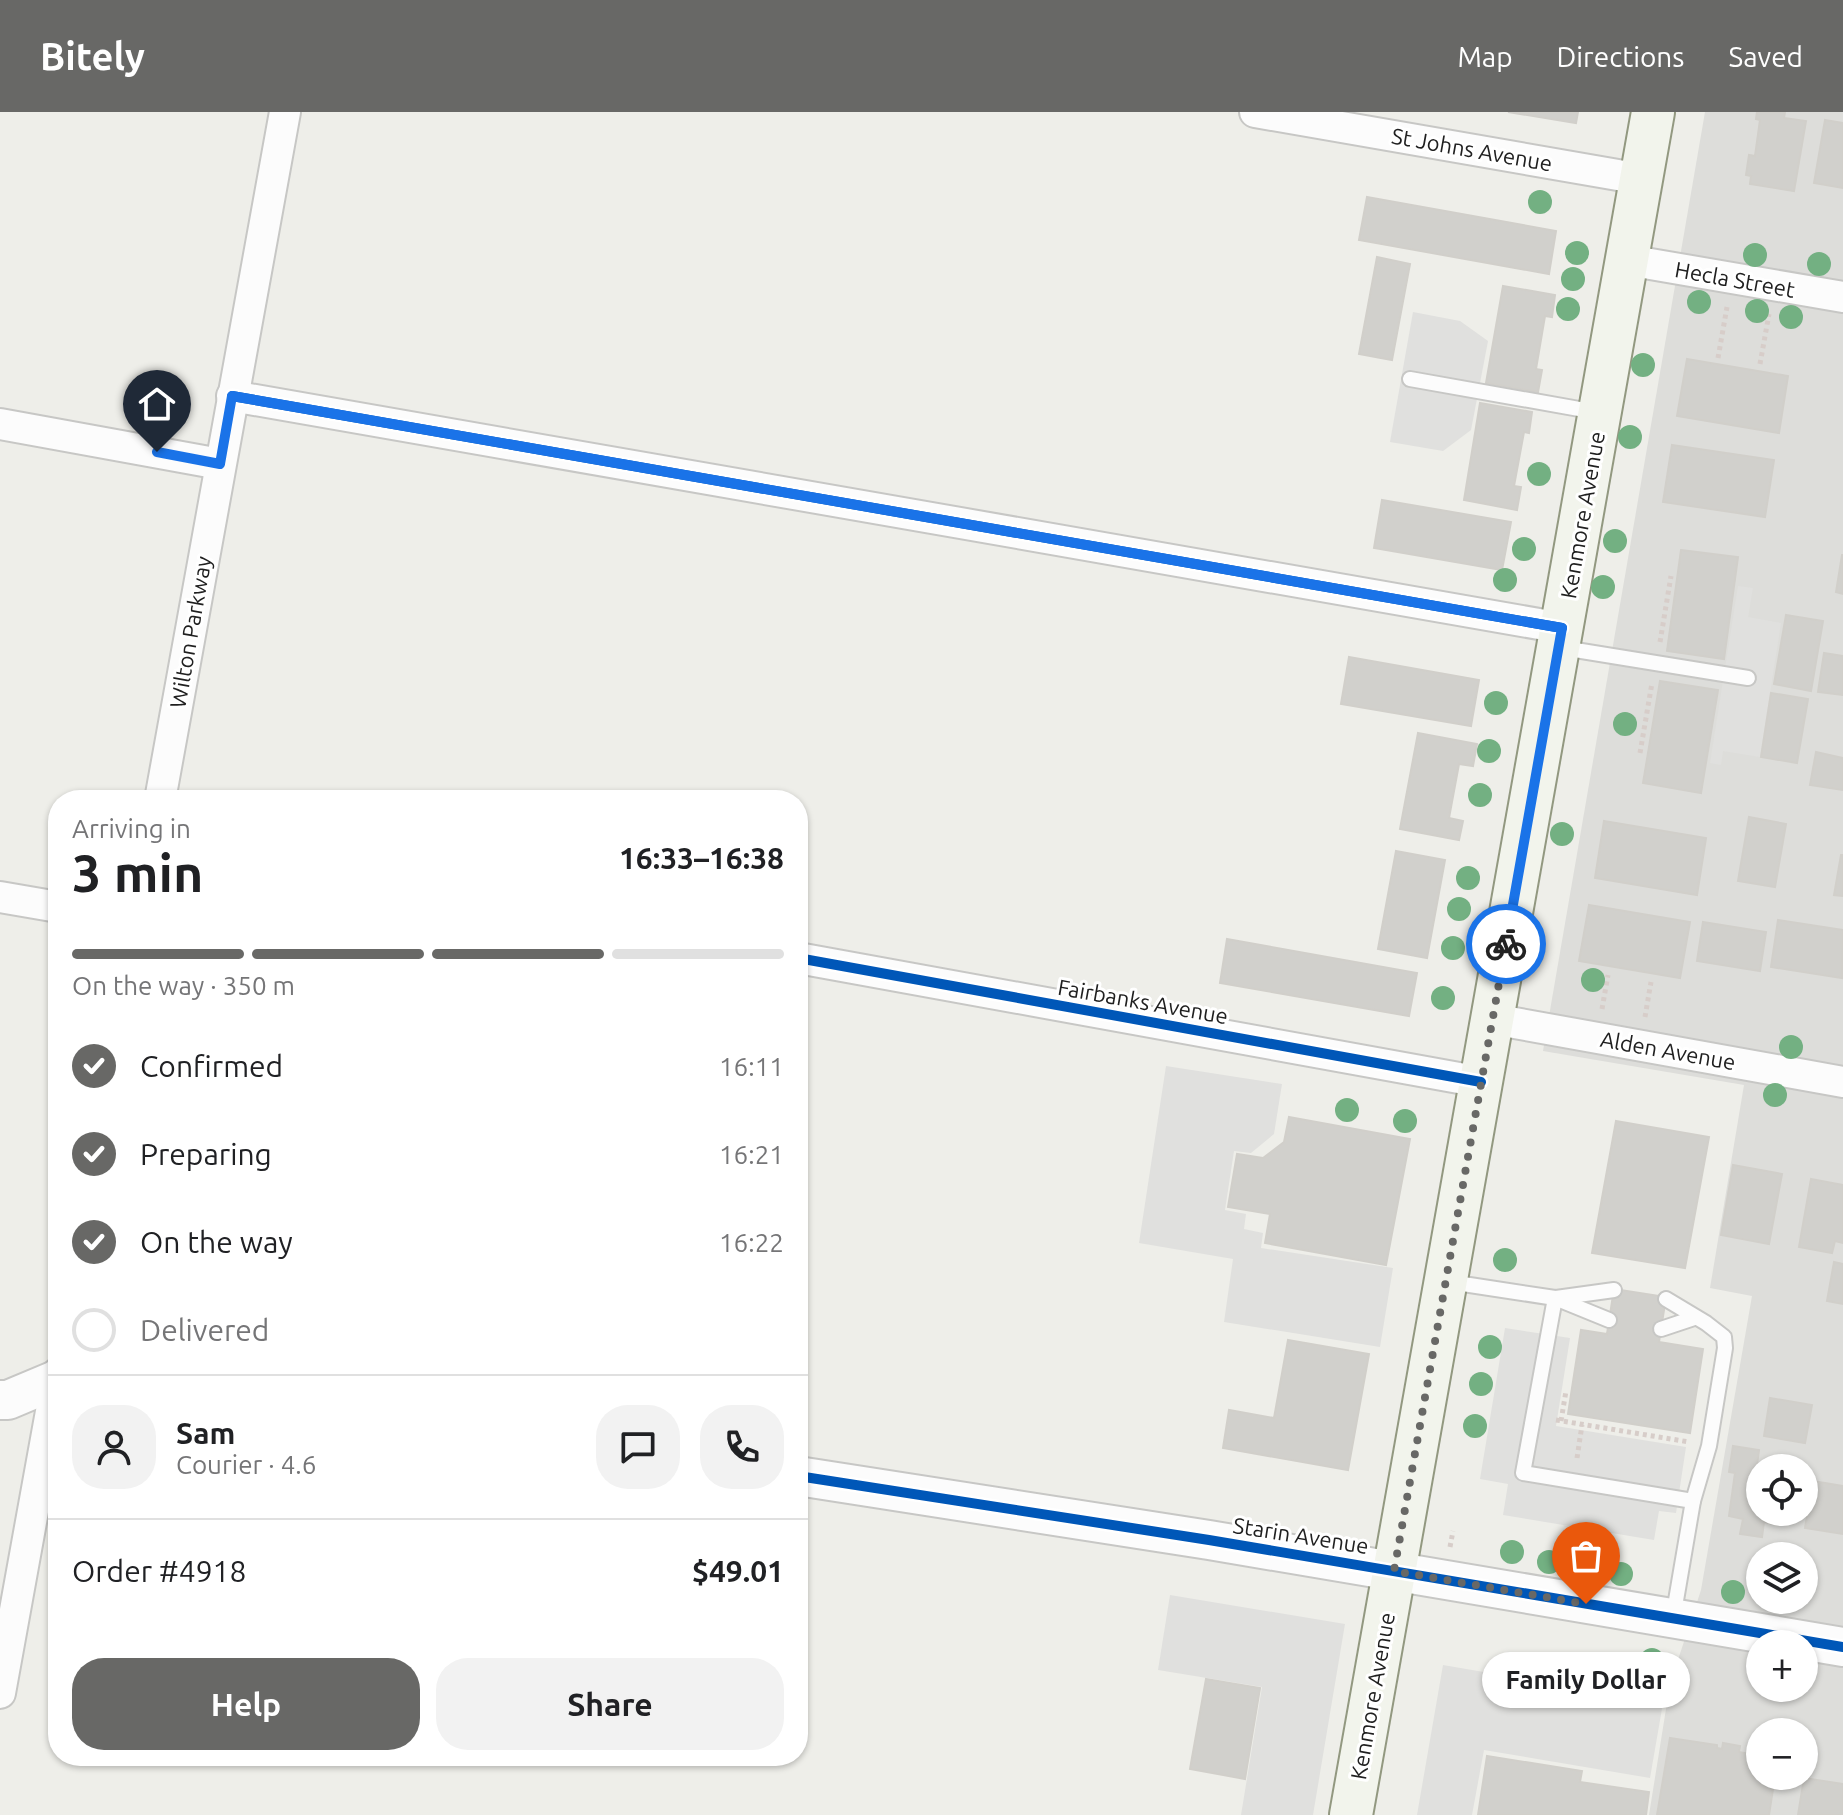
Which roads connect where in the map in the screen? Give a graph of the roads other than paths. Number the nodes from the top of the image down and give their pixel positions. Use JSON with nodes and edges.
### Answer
{"nodes":[{"id":1,"x":285,"y":112,"type":"edge"},
{"id":2,"x":1255,"y":112,"type":"edge"},
{"id":3,"x":1653,"y":112,"type":"edge"},
{"id":4,"x":1641,"y":179,"type":"junction"},
{"id":5,"x":1627,"y":260,"type":"junction"},
{"id":6,"x":1843,"y":297,"type":"edge"},
{"id":7,"x":1410,"y":379,"type":"dead end"},
{"id":8,"x":232,"y":396,"type":"junction"},
{"id":9,"x":1600,"y":413,"type":"junction"},
{"id":10,"x":0,"y":424,"type":"edge"},
{"id":11,"x":220,"y":464,"type":"junction"},
{"id":12,"x":1560,"y":637,"type":"junction"},
{"id":13,"x":1748,"y":678,"type":"dead end"},
{"id":14,"x":162,"y":790,"type":"edge"},
{"id":15,"x":0,"y":897,"type":"edge"},
{"id":16,"x":48,"y":905,"type":"edge"},
{"id":17,"x":808,"y":960,"type":"edge"},
{"id":18,"x":1492,"y":1019,"type":"junction"},
{"id":19,"x":1481,"y":1082,"type":"junction"},
{"id":20,"x":1843,"y":1082,"type":"edge"},
{"id":21,"x":1446,"y":1282,"type":"junction"},
{"id":22,"x":1614,"y":1290,"type":"dead end"},
{"id":23,"x":1555,"y":1298,"type":"junction"},
{"id":24,"x":1666,"y":1299,"type":"dead end"},
{"id":25,"x":1694,"y":1318,"type":"junction"},
{"id":26,"x":1609,"y":1320,"type":"dead end"},
{"id":27,"x":1661,"y":1329,"type":"dead end"},
{"id":28,"x":48,"y":1382,"type":"edge"},
{"id":29,"x":0,"y":1400,"type":"edge"},
{"id":30,"x":48,"y":1431,"type":"edge"},
{"id":31,"x":808,"y":1478,"type":"edge"},
{"id":32,"x":1693,"y":1501,"type":"junction"},
{"id":33,"x":1394,"y":1571,"type":"junction"},
{"id":34,"x":1673,"y":1618,"type":"junction"},
{"id":35,"x":1843,"y":1647,"type":"edge"},
{"id":36,"x":0,"y":1693,"type":"edge"},
{"id":37,"x":1351,"y":1815,"type":"edge"}],
"edges":[{"from":1,"to":8,"type":"street"},
{"from":2,"to":4,"type":"street","name":"St Johns Avenue"},
{"from":3,"to":4,"type":"main road","name":"Kenmore Avenue"},
{"from":4,"to":5,"type":"main road","name":"Kenmore Avenue"},
{"from":5,"to":6,"type":"street","name":"Hecla Street"},
{"from":5,"to":9,"type":"main road","name":"Kenmore Avenue"},
{"from":7,"to":9,"type":"lane"},
{"from":8,"to":11,"type":"street","name":"Wilton Parkway"},
{"from":8,"to":12,"type":"street"},
{"from":9,"to":12,"type":"main road","name":"Kenmore Avenue"},
{"from":10,"to":11,"type":"street"},
{"from":11,"to":14,"type":"street","name":"Wilton Parkway"},
{"from":12,"to":13,"type":"lane"},
{"from":12,"to":18,"type":"main road","name":"Kenmore Avenue"},
{"from":15,"to":16,"type":"street"},
{"from":17,"to":19,"type":"street","name":"Fairbanks Avenue"},
{"from":18,"to":19,"type":"main road","name":"Kenmore Avenue"},
{"from":18,"to":20,"type":"street","name":"Alden Avenue"},
{"from":19,"to":21,"type":"main road","name":"Kenmore Avenue"},
{"from":21,"to":23,"type":"lane"},
{"from":21,"to":33,"type":"main road","name":"Kenmore Avenue"},
{"from":22,"to":23,"type":"lane"},
{"from":23,"to":26,"type":"lane"},
{"from":23,"to":32,"type":"lane"},
{"from":24,"to":25,"type":"lane"},
{"from":25,"to":27,"type":"lane"},
{"from":25,"to":32,"type":"lane"},
{"from":28,"to":29,"type":"street"},
{"from":30,"to":36,"type":"street"},
{"from":31,"to":33,"type":"street","name":"Starin Avenue"},
{"from":32,"to":34,"type":"lane"},
{"from":33,"to":34,"type":"street","name":"Starin Avenue"},
{"from":33,"to":37,"type":"main road","name":"Kenmore Avenue"},
{"from":34,"to":35,"type":"street","name":"Starin Avenue"}]}
